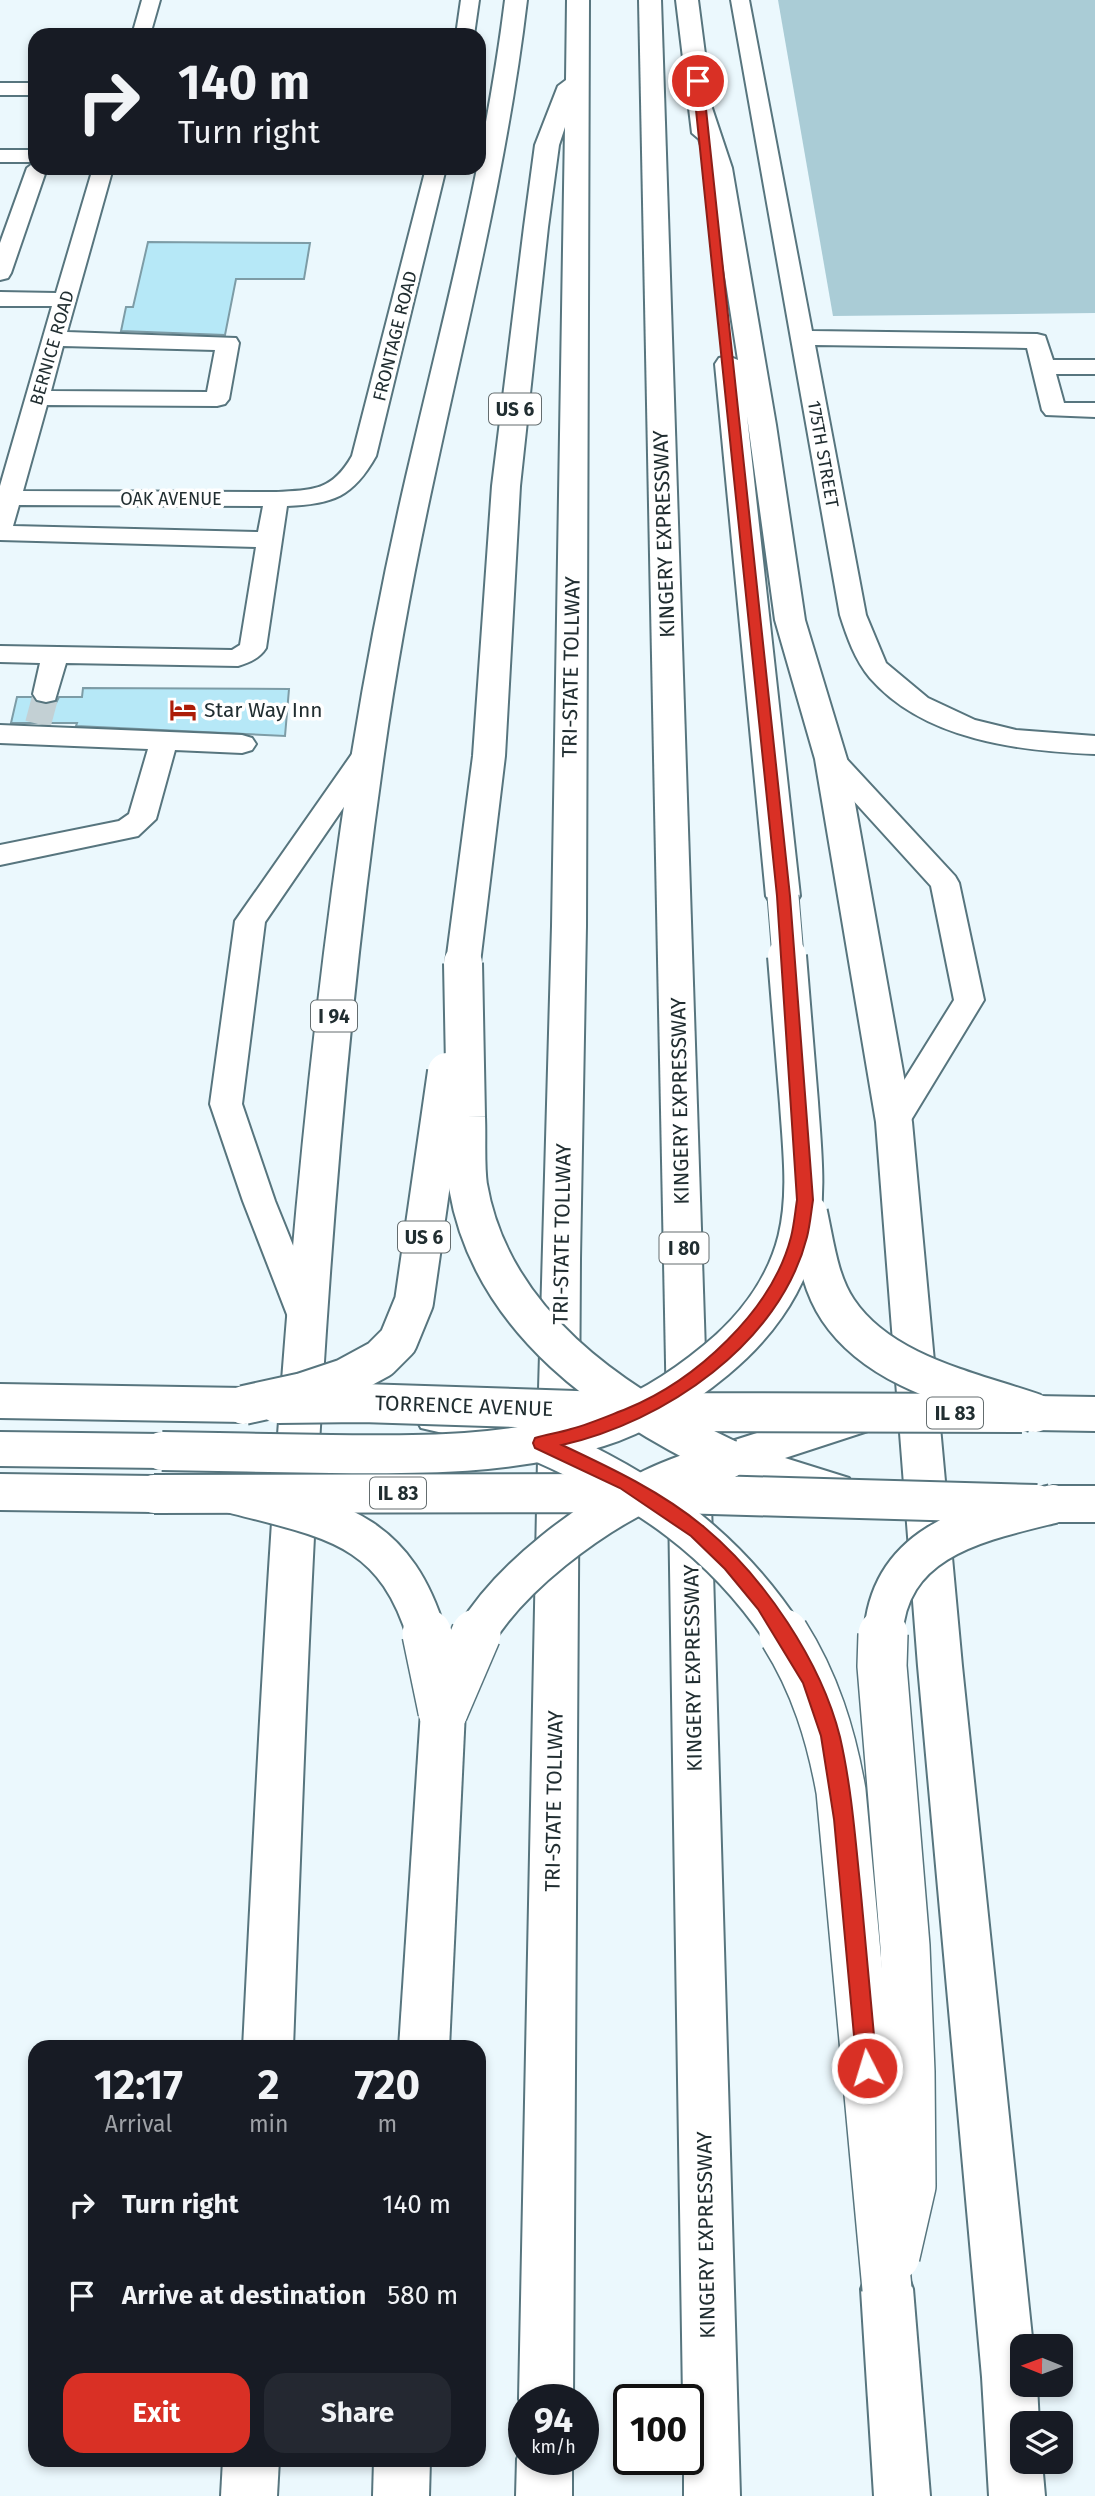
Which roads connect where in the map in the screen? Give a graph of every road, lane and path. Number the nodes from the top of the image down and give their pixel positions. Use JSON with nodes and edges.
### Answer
{"nodes":[{"id":1,"x":151,"y":0,"type":"edge"},
{"id":2,"x":470,"y":0,"type":"edge"},
{"id":3,"x":516,"y":0,"type":"edge"},
{"id":4,"x":578,"y":0,"type":"edge"},
{"id":5,"x":650,"y":0,"type":"edge"},
{"id":6,"x":687,"y":0,"type":"edge"},
{"id":7,"x":740,"y":0,"type":"edge"},
{"id":8,"x":143,"y":28,"type":"edge"},
{"id":9,"x":466,"y":28,"type":"edge"},
{"id":10,"x":576,"y":68,"type":"junction"},
{"id":11,"x":0,"y":89,"type":"edge"},
{"id":12,"x":28,"y":89,"type":"edge"},
{"id":13,"x":701,"y":108,"type":"junction"},
{"id":14,"x":0,"y":156,"type":"edge"},
{"id":15,"x":28,"y":156,"type":"edge"},
{"id":16,"x":35,"y":175,"type":"edge"},
{"id":17,"x":101,"y":175,"type":"edge"},
{"id":18,"x":434,"y":175,"type":"edge"},
{"id":19,"x":0,"y":273,"type":"edge"},
{"id":20,"x":0,"y":299,"type":"edge"},
{"id":21,"x":65,"y":300,"type":"junction"},
{"id":22,"x":803,"y":338,"type":"junction"},
{"id":23,"x":54,"y":339,"type":"junction"},
{"id":24,"x":1043,"y":366,"type":"junction"},
{"id":25,"x":1095,"y":367,"type":"edge"},
{"id":26,"x":37,"y":398,"type":"junction"},
{"id":27,"x":1095,"y":410,"type":"edge"},
{"id":28,"x":333,"y":491,"type":"joint"},
{"id":29,"x":276,"y":499,"type":"junction"},
{"id":30,"x":2,"y":518,"type":"edge"},
{"id":31,"x":270,"y":540,"type":"junction"},
{"id":32,"x":0,"y":654,"type":"edge"},
{"id":33,"x":55,"y":655,"type":"junction"},
{"id":34,"x":46,"y":694,"type":"tunnel mouth"},
{"id":35,"x":0,"y":734,"type":"edge"},
{"id":36,"x":164,"y":740,"type":"junction"},
{"id":37,"x":242,"y":744,"type":"dead end"},
{"id":38,"x":1095,"y":745,"type":"edge"},
{"id":39,"x":369,"y":750,"type":"junction"},
{"id":40,"x":831,"y":760,"type":"junction"},
{"id":41,"x":0,"y":855,"type":"edge"},
{"id":42,"x":463,"y":962,"type":"junction"},
{"id":43,"x":894,"y":1122,"type":"junction"},
{"id":44,"x":805,"y":1200,"type":"junction"},
{"id":45,"x":305,"y":1317,"type":"junction"},
{"id":46,"x":0,"y":1401,"type":"edge"},
{"id":47,"x":362,"y":1403,"type":"junction"},
{"id":48,"x":244,"y":1405,"type":"junction"},
{"id":49,"x":636,"y":1412,"type":"junction"},
{"id":50,"x":874,"y":1412,"type":"junction"},
{"id":51,"x":1035,"y":1413,"type":"junction"},
{"id":52,"x":1095,"y":1413,"type":"edge"},
{"id":53,"x":541,"y":1443,"type":"junction"},
{"id":54,"x":0,"y":1449,"type":"edge"},
{"id":55,"x":728,"y":1460,"type":"junction"},
{"id":56,"x":0,"y":1492,"type":"edge"},
{"id":57,"x":642,"y":1493,"type":"junction"},
{"id":58,"x":233,"y":1494,"type":"junction"},
{"id":59,"x":881,"y":1501,"type":"junction"},
{"id":60,"x":1074,"y":1504,"type":"edge"},
{"id":61,"x":443,"y":1711,"type":"junction"},
{"id":62,"x":268,"y":2040,"type":"edge"},
{"id":63,"x":424,"y":2040,"type":"edge"},
{"id":64,"x":888,"y":2311,"type":"junction"},
{"id":65,"x":546,"y":2384,"type":"edge"},
{"id":66,"x":251,"y":2467,"type":"edge"},
{"id":67,"x":402,"y":2467,"type":"edge"},
{"id":68,"x":545,"y":2475,"type":"edge"},
{"id":69,"x":249,"y":2496,"type":"edge"},
{"id":70,"x":401,"y":2496,"type":"edge"},
{"id":71,"x":544,"y":2496,"type":"edge"},
{"id":72,"x":712,"y":2496,"type":"edge"},
{"id":73,"x":902,"y":2496,"type":"edge"},
{"id":74,"x":1017,"y":2496,"type":"edge"}],
"edges":[{"from":1,"to":8,"type":"street"},
{"from":2,"to":9,"type":"street"},
{"from":3,"to":39,"type":"main road","number":"I 94"},
{"from":4,"to":10,"type":"main road"},
{"from":5,"to":72,"type":"main road","name":"KINGERY EXPRESSWAY","number":"I 80"},
{"from":6,"to":13,"type":"main road"},
{"from":7,"to":22,"type":"street","name":"175TH STREET"},
{"from":10,"to":42,"type":"main road","number":"US 6"},
{"from":10,"to":65,"type":"main road","name":"TRI-STATE TOLLWAY"},
{"from":11,"to":12,"type":"street"},
{"from":13,"to":40,"type":"main road"},
{"from":13,"to":44,"type":"main road","bridge":true},
{"from":14,"to":15,"type":"street"},
{"from":16,"to":19,"type":"street"},
{"from":17,"to":21,"type":"street","name":"BERNICE ROAD"},
{"from":18,"to":28,"type":"street","name":"FRONTAGE ROAD"},
{"from":20,"to":21,"type":"street"},
{"from":21,"to":23,"type":"street","name":"BERNICE ROAD"},
{"from":22,"to":24,"type":"street"},
{"from":22,"to":38,"type":"street","name":"175TH STREET"},
{"from":23,"to":26,"type":"street","name":"BERNICE ROAD"},
{"from":23,"to":26,"type":"street"},
{"from":24,"to":25,"type":"street"},
{"from":24,"to":27,"type":"street"},
{"from":26,"to":30,"type":"street","name":"BERNICE ROAD"},
{"from":28,"to":29,"type":"street","name":"OAK AVENUE"},
{"from":29,"to":30,"type":"street","name":"OAK AVENUE"},
{"from":29,"to":31,"type":"street"},
{"from":30,"to":31,"type":"street"},
{"from":31,"to":33,"type":"street"},
{"from":32,"to":33,"type":"street"},
{"from":33,"to":34,"type":"street"},
{"from":35,"to":36,"type":"street"},
{"from":36,"to":37,"type":"street"},
{"from":36,"to":41,"type":"street"},
{"from":39,"to":45,"type":"main road","number":"I 94"},
{"from":39,"to":45,"type":"street"},
{"from":40,"to":43,"type":"main road"},
{"from":40,"to":43,"type":"street"},
{"from":42,"to":48,"type":"main road","number":"US 6","bridge":true},
{"from":42,"to":49,"type":"main road","bridge":true},
{"from":43,"to":74,"type":"main road"},
{"from":44,"to":49,"type":"main road","bridge":true},
{"from":44,"to":51,"type":"main road","bridge":true},
{"from":45,"to":62,"type":"main road","number":"I 94"},
{"from":46,"to":48,"type":"main road","name":"TORRENCE AVENUE","number":"US 6"},
{"from":47,"to":48,"type":"main road","name":"TORRENCE AVENUE","number":"IL 83","bridge":true},
{"from":47,"to":49,"type":"main road","name":"TORRENCE AVENUE","number":"IL 83","bridge":true},
{"from":47,"to":53,"type":"main road","bridge":true},
{"from":49,"to":50,"type":"main road","name":"TORRENCE AVENUE","number":"IL 83","bridge":true},
{"from":49,"to":53,"type":"main road","bridge":true},
{"from":49,"to":55,"type":"main road","bridge":true},
{"from":50,"to":51,"type":"main road","name":"TORRENCE AVENUE","number":"IL 83","bridge":true},
{"from":50,"to":55,"type":"main road","bridge":true},
{"from":51,"to":52,"type":"main road","name":"TORRENCE AVENUE","number":"IL 83"},
{"from":53,"to":54,"type":"main road","bridge":true},
{"from":53,"to":57,"type":"main road","bridge":true},
{"from":55,"to":57,"type":"main road","bridge":true},
{"from":55,"to":59,"type":"main road","bridge":true},
{"from":56,"to":58,"type":"main road","number":"IL 83","bridge":true},
{"from":57,"to":58,"type":"main road","number":"IL 83","bridge":true},
{"from":57,"to":59,"type":"main road","number":"IL 83","bridge":true},
{"from":57,"to":61,"type":"main road","bridge":true},
{"from":57,"to":64,"type":"main road","bridge":true},
{"from":58,"to":61,"type":"main road","bridge":true},
{"from":59,"to":60,"type":"main road","number":"IL 83","bridge":true},
{"from":60,"to":64,"type":"main road","bridge":true},
{"from":61,"to":63,"type":"main road"},
{"from":64,"to":73,"type":"main road"},
{"from":66,"to":69,"type":"main road"},
{"from":67,"to":70,"type":"main road"},
{"from":68,"to":71,"type":"main road"}]}
